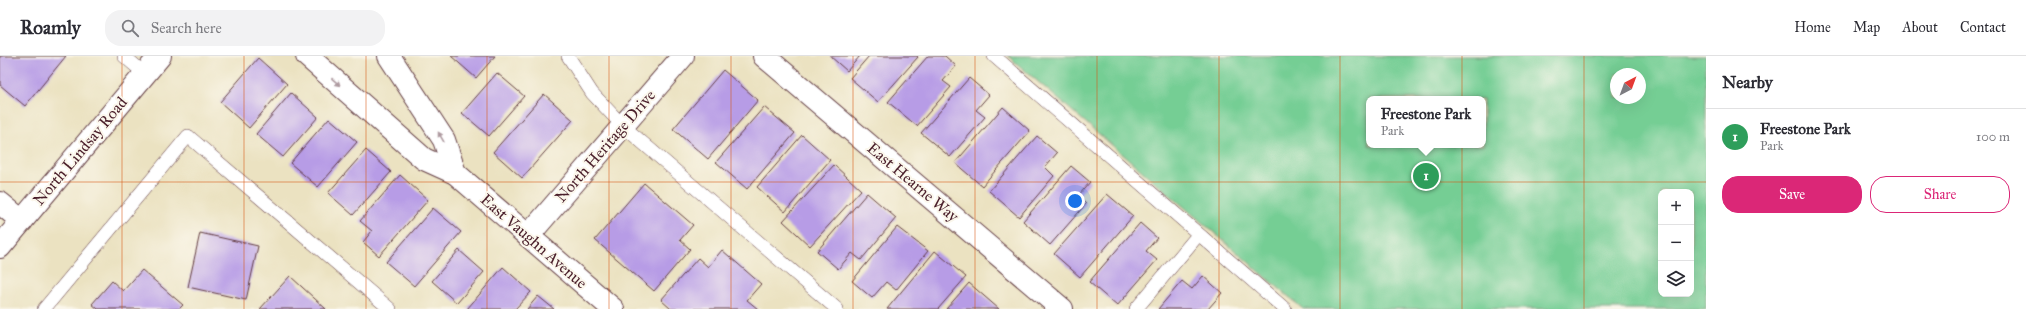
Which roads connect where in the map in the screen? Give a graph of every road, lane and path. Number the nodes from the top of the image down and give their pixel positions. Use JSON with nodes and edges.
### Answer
{"nodes":[{"id":1,"x":124,"y":56,"type":"edge"},
{"id":2,"x":160,"y":56,"type":"edge"},
{"id":3,"x":307,"y":56,"type":"edge"},
{"id":4,"x":389,"y":56,"type":"edge"},
{"id":5,"x":568,"y":56,"type":"edge"},
{"id":6,"x":683,"y":56,"type":"edge"},
{"id":7,"x":764,"y":56,"type":"edge"},
{"id":8,"x":994,"y":56,"type":"edge"},
{"id":9,"x":145,"y":74,"type":"junction"},
{"id":10,"x":623,"y":126,"type":"junction"},
{"id":11,"x":455,"y":173,"type":"junction"},
{"id":12,"x":0,"y":203,"type":"edge"},
{"id":13,"x":22,"y":221,"type":"junction"},
{"id":14,"x":1198,"y":235,"type":"junction"},
{"id":15,"x":528,"y":236,"type":"junction"},
{"id":16,"x":0,"y":247,"type":"edge"},
{"id":17,"x":44,"y":309,"type":"edge"},
{"id":18,"x":390,"y":309,"type":"edge"},
{"id":19,"x":613,"y":309,"type":"edge"},
{"id":20,"x":837,"y":309,"type":"edge"},
{"id":21,"x":1062,"y":309,"type":"edge"},
{"id":22,"x":1136,"y":309,"type":"edge"},
{"id":23,"x":1285,"y":309,"type":"edge"}],
"edges":[{"from":1,"to":9,"type":"lane"},
{"from":2,"to":9,"type":"street","name":"North Lindsay Road"},
{"from":3,"to":11,"type":"street","name":"East Vaughn Avenue","one_way":true},
{"from":11,"to":4,"type":"street","one_way":true},
{"from":5,"to":10,"type":"lane"},
{"from":6,"to":10,"type":"street","name":"North Heritage Drive"},
{"from":7,"to":21,"type":"street","name":"East Hearne Way"},
{"from":8,"to":14,"type":"lane"},
{"from":9,"to":13,"type":"street","name":"North Lindsay Road"},
{"from":10,"to":15,"type":"street","name":"North Heritage Drive"},
{"from":10,"to":20,"type":"lane"},
{"from":11,"to":15,"type":"street","name":"East Vaughn Avenue"},
{"from":12,"to":13,"type":"street"},
{"from":13,"to":16,"type":"street","name":"North Lindsay Road"},
{"from":14,"to":22,"type":"lane"},
{"from":14,"to":23,"type":"lane"},
{"from":15,"to":19,"type":"street","name":"East Vaughn Avenue"},
{"from":17,"to":18,"type":"lane"}]}
